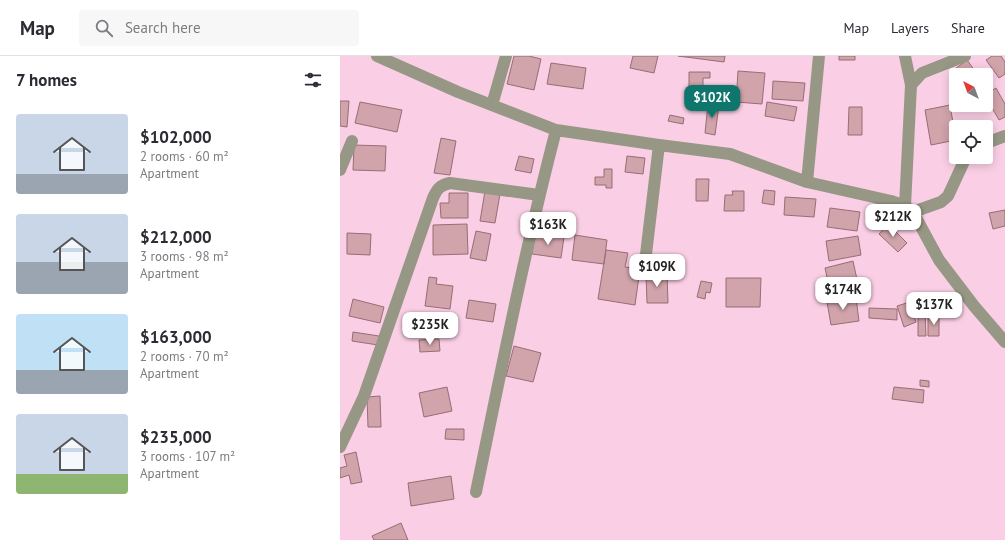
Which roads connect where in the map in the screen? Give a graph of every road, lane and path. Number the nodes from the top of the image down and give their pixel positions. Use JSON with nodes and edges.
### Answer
{"nodes":[{"id":1,"x":377,"y":56,"type":"edge"},
{"id":2,"x":506,"y":56,"type":"edge"},
{"id":3,"x":819,"y":56,"type":"edge"},
{"id":4,"x":905,"y":56,"type":"edge"},
{"id":5,"x":965,"y":56,"type":"edge"},
{"id":6,"x":911,"y":85,"type":"junction"},
{"id":7,"x":492,"y":105,"type":"junction"},
{"id":8,"x":556,"y":130,"type":"junction"},
{"id":9,"x":1005,"y":136,"type":"edge"},
{"id":10,"x":993,"y":140,"type":"edge"},
{"id":11,"x":352,"y":141,"type":"dead end"},
{"id":12,"x":658,"y":146,"type":"junction"},
{"id":13,"x":963,"y":164,"type":"edge"},
{"id":14,"x":340,"y":170,"type":"edge"},
{"id":15,"x":807,"y":182,"type":"junction"},
{"id":16,"x":539,"y":195,"type":"junction"},
{"id":17,"x":909,"y":209,"type":"junction"},
{"id":18,"x":644,"y":271,"type":"dead end"},
{"id":19,"x":1005,"y":342,"type":"edge"},
{"id":20,"x":340,"y":447,"type":"edge"},
{"id":21,"x":476,"y":492,"type":"dead end"}],
"edges":[{"from":1,"to":7,"type":"street"},
{"from":2,"to":7,"type":"street"},
{"from":3,"to":15,"type":"street"},
{"from":4,"to":6,"type":"street"},
{"from":5,"to":6,"type":"street"},
{"from":6,"to":17,"type":"street"},
{"from":7,"to":8,"type":"street"},
{"from":8,"to":12,"type":"street"},
{"from":8,"to":16,"type":"street"},
{"from":9,"to":10,"type":"street"},
{"from":11,"to":14,"type":"street"},
{"from":12,"to":15,"type":"street"},
{"from":12,"to":18,"type":"street"},
{"from":13,"to":17,"type":"street"},
{"from":15,"to":17,"type":"street"},
{"from":16,"to":20,"type":"street"},
{"from":16,"to":21,"type":"street"},
{"from":17,"to":19,"type":"street"}]}
